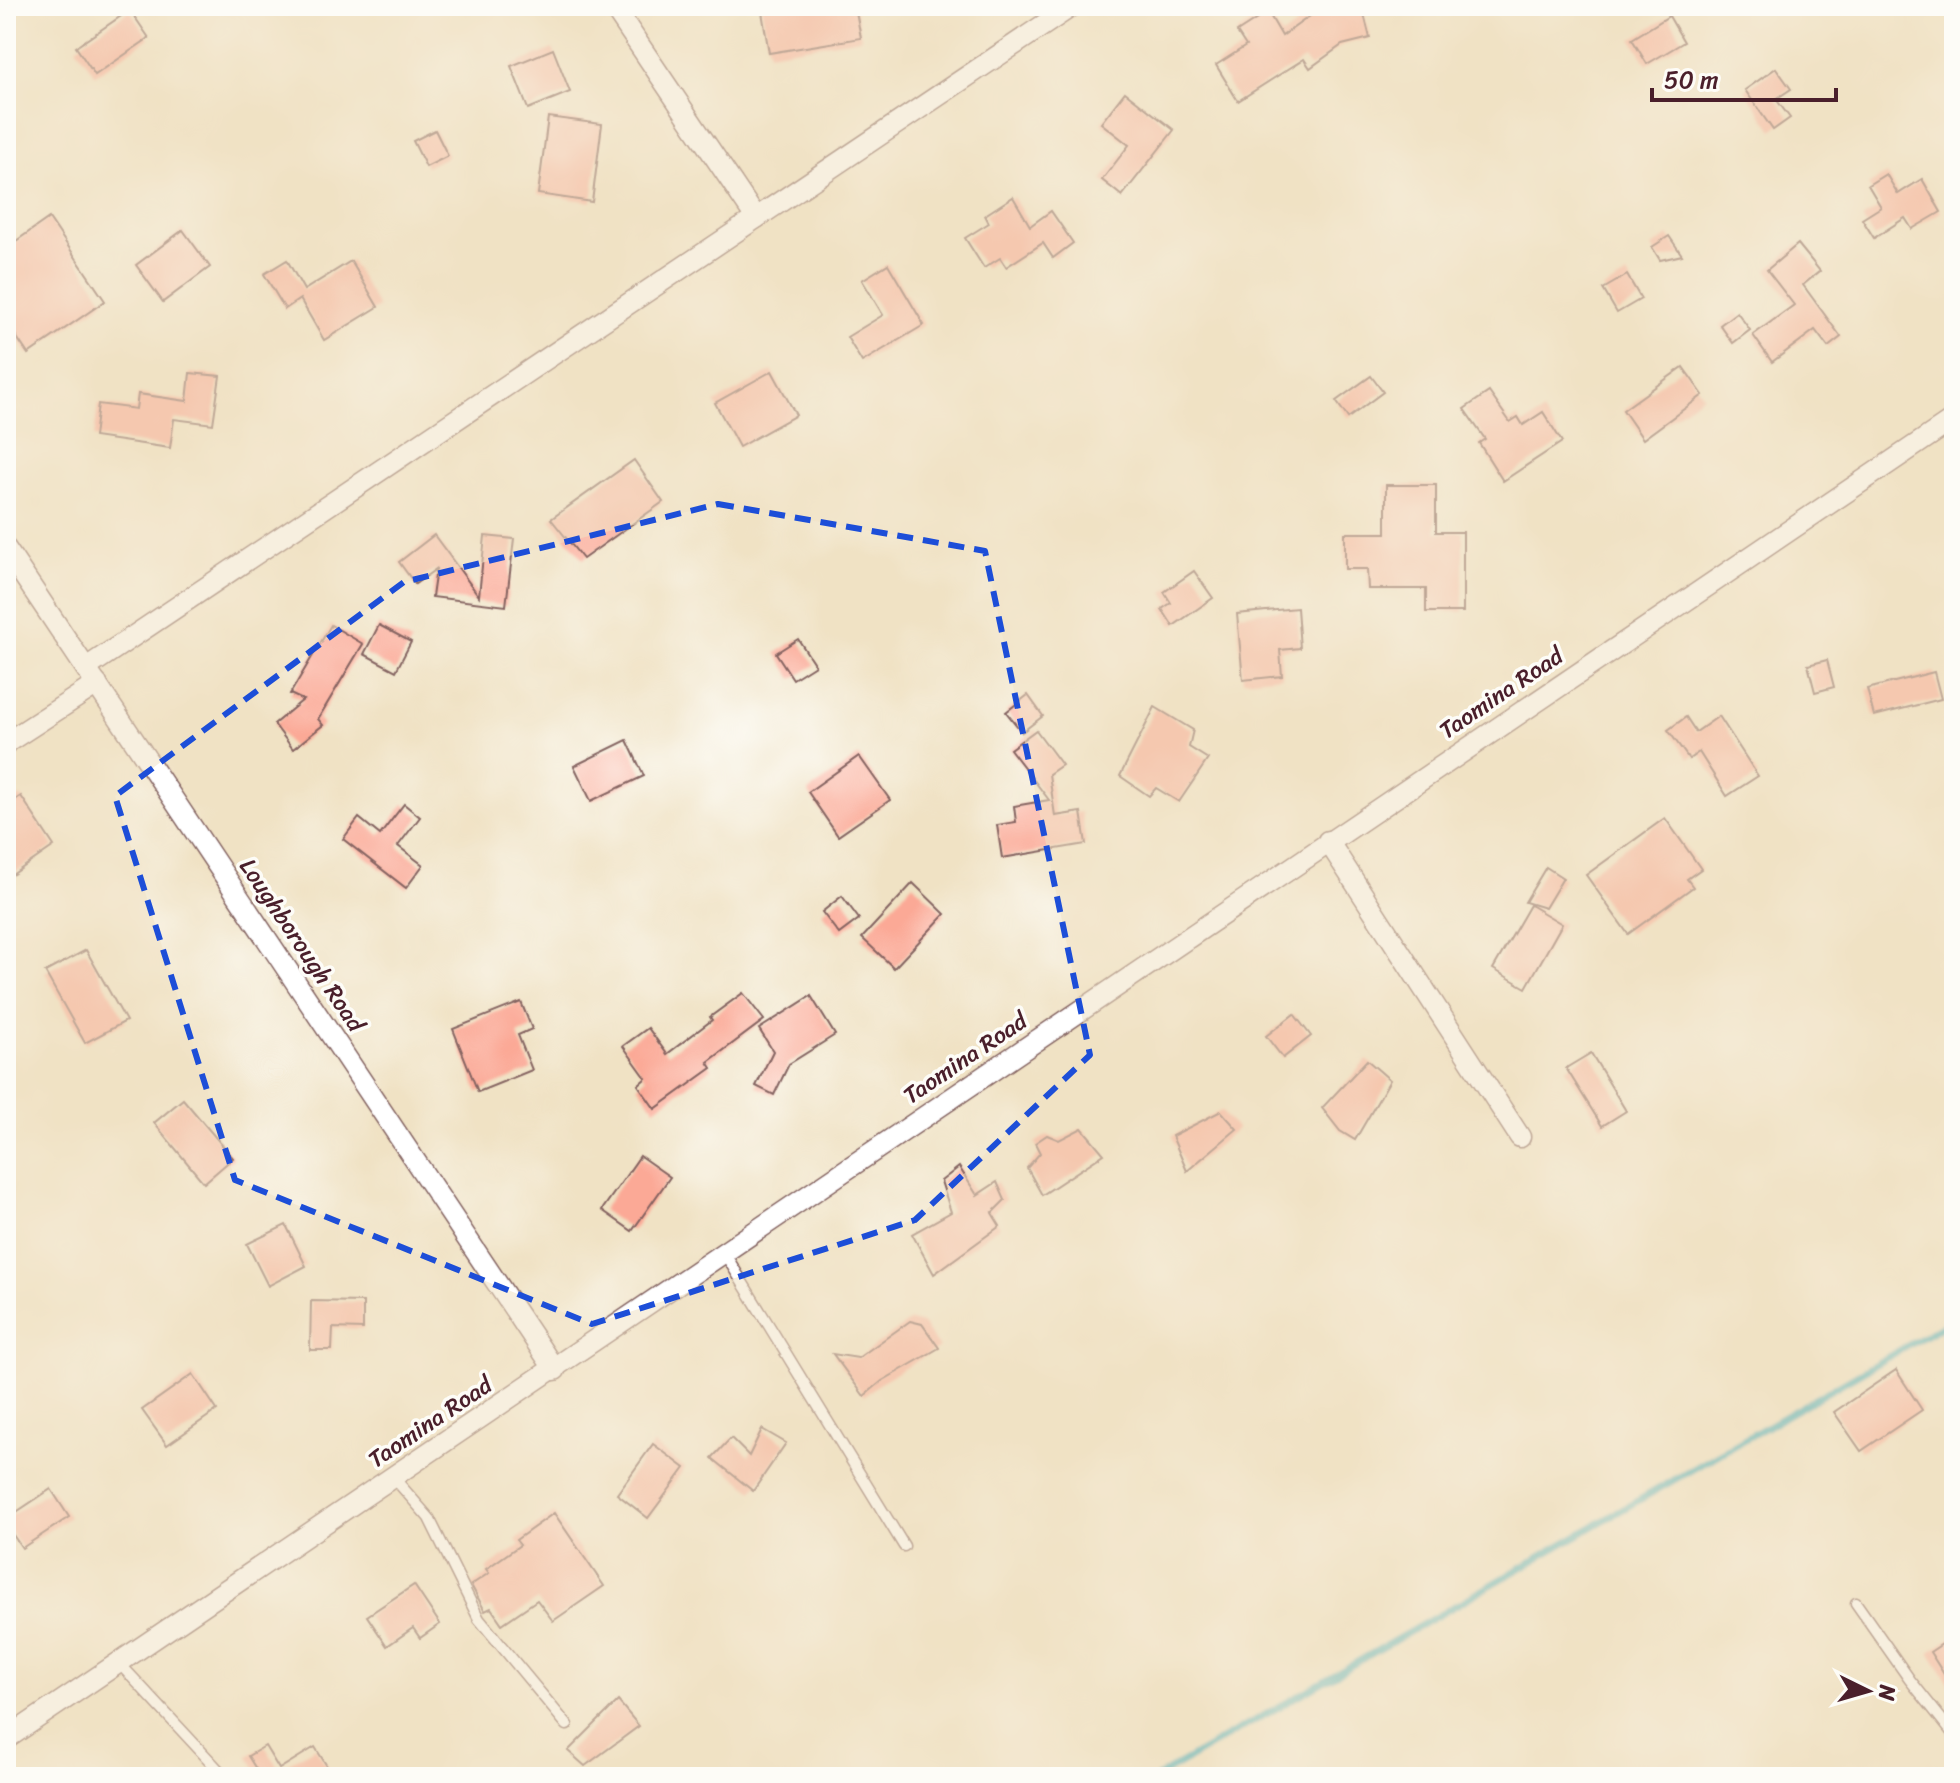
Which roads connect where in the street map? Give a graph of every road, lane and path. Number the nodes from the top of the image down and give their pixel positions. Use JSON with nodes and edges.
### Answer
{"nodes":[{"id":1,"x":613,"y":6,"type":"edge"},
{"id":2,"x":1072,"y":6,"type":"edge"},
{"id":3,"x":756,"y":218,"type":"junction"},
{"id":4,"x":1954,"y":419,"type":"edge"},
{"id":5,"x":6,"y":549,"type":"edge"},
{"id":6,"x":91,"y":676,"type":"junction"},
{"id":7,"x":6,"y":743,"type":"edge"},
{"id":8,"x":1328,"y":841,"type":"junction"},
{"id":9,"x":1520,"y":1137,"type":"dead end"},
{"id":10,"x":725,"y":1254,"type":"junction"},
{"id":11,"x":555,"y":1370,"type":"junction"},
{"id":12,"x":394,"y":1478,"type":"junction"},
{"id":13,"x":904,"y":1546,"type":"dead end"},
{"id":14,"x":1856,"y":1603,"type":"dead end"},
{"id":15,"x":119,"y":1663,"type":"junction"},
{"id":16,"x":567,"y":1725,"type":"dead end"},
{"id":17,"x":1954,"y":1735,"type":"edge"},
{"id":18,"x":6,"y":1739,"type":"edge"},
{"id":19,"x":225,"y":1777,"type":"edge"}],
"edges":[{"from":1,"to":3,"type":"street"},
{"from":2,"to":3,"type":"street"},
{"from":3,"to":6,"type":"street"},
{"from":4,"to":8,"type":"street","name":"Taomina Road"},
{"from":5,"to":6,"type":"street","name":"Loughborough Road"},
{"from":6,"to":7,"type":"street"},
{"from":6,"to":11,"type":"street","name":"Loughborough Road"},
{"from":8,"to":9,"type":"street"},
{"from":8,"to":10,"type":"street","name":"Taomina Road"},
{"from":10,"to":11,"type":"street","name":"Taomina Road"},
{"from":10,"to":13,"type":"lane"},
{"from":11,"to":12,"type":"street","name":"Taomina Road"},
{"from":12,"to":15,"type":"street","name":"Taomina Road"},
{"from":12,"to":16,"type":"lane"},
{"from":14,"to":17,"type":"lane"},
{"from":15,"to":18,"type":"street","name":"Taomina Road"},
{"from":15,"to":19,"type":"lane"}]}
